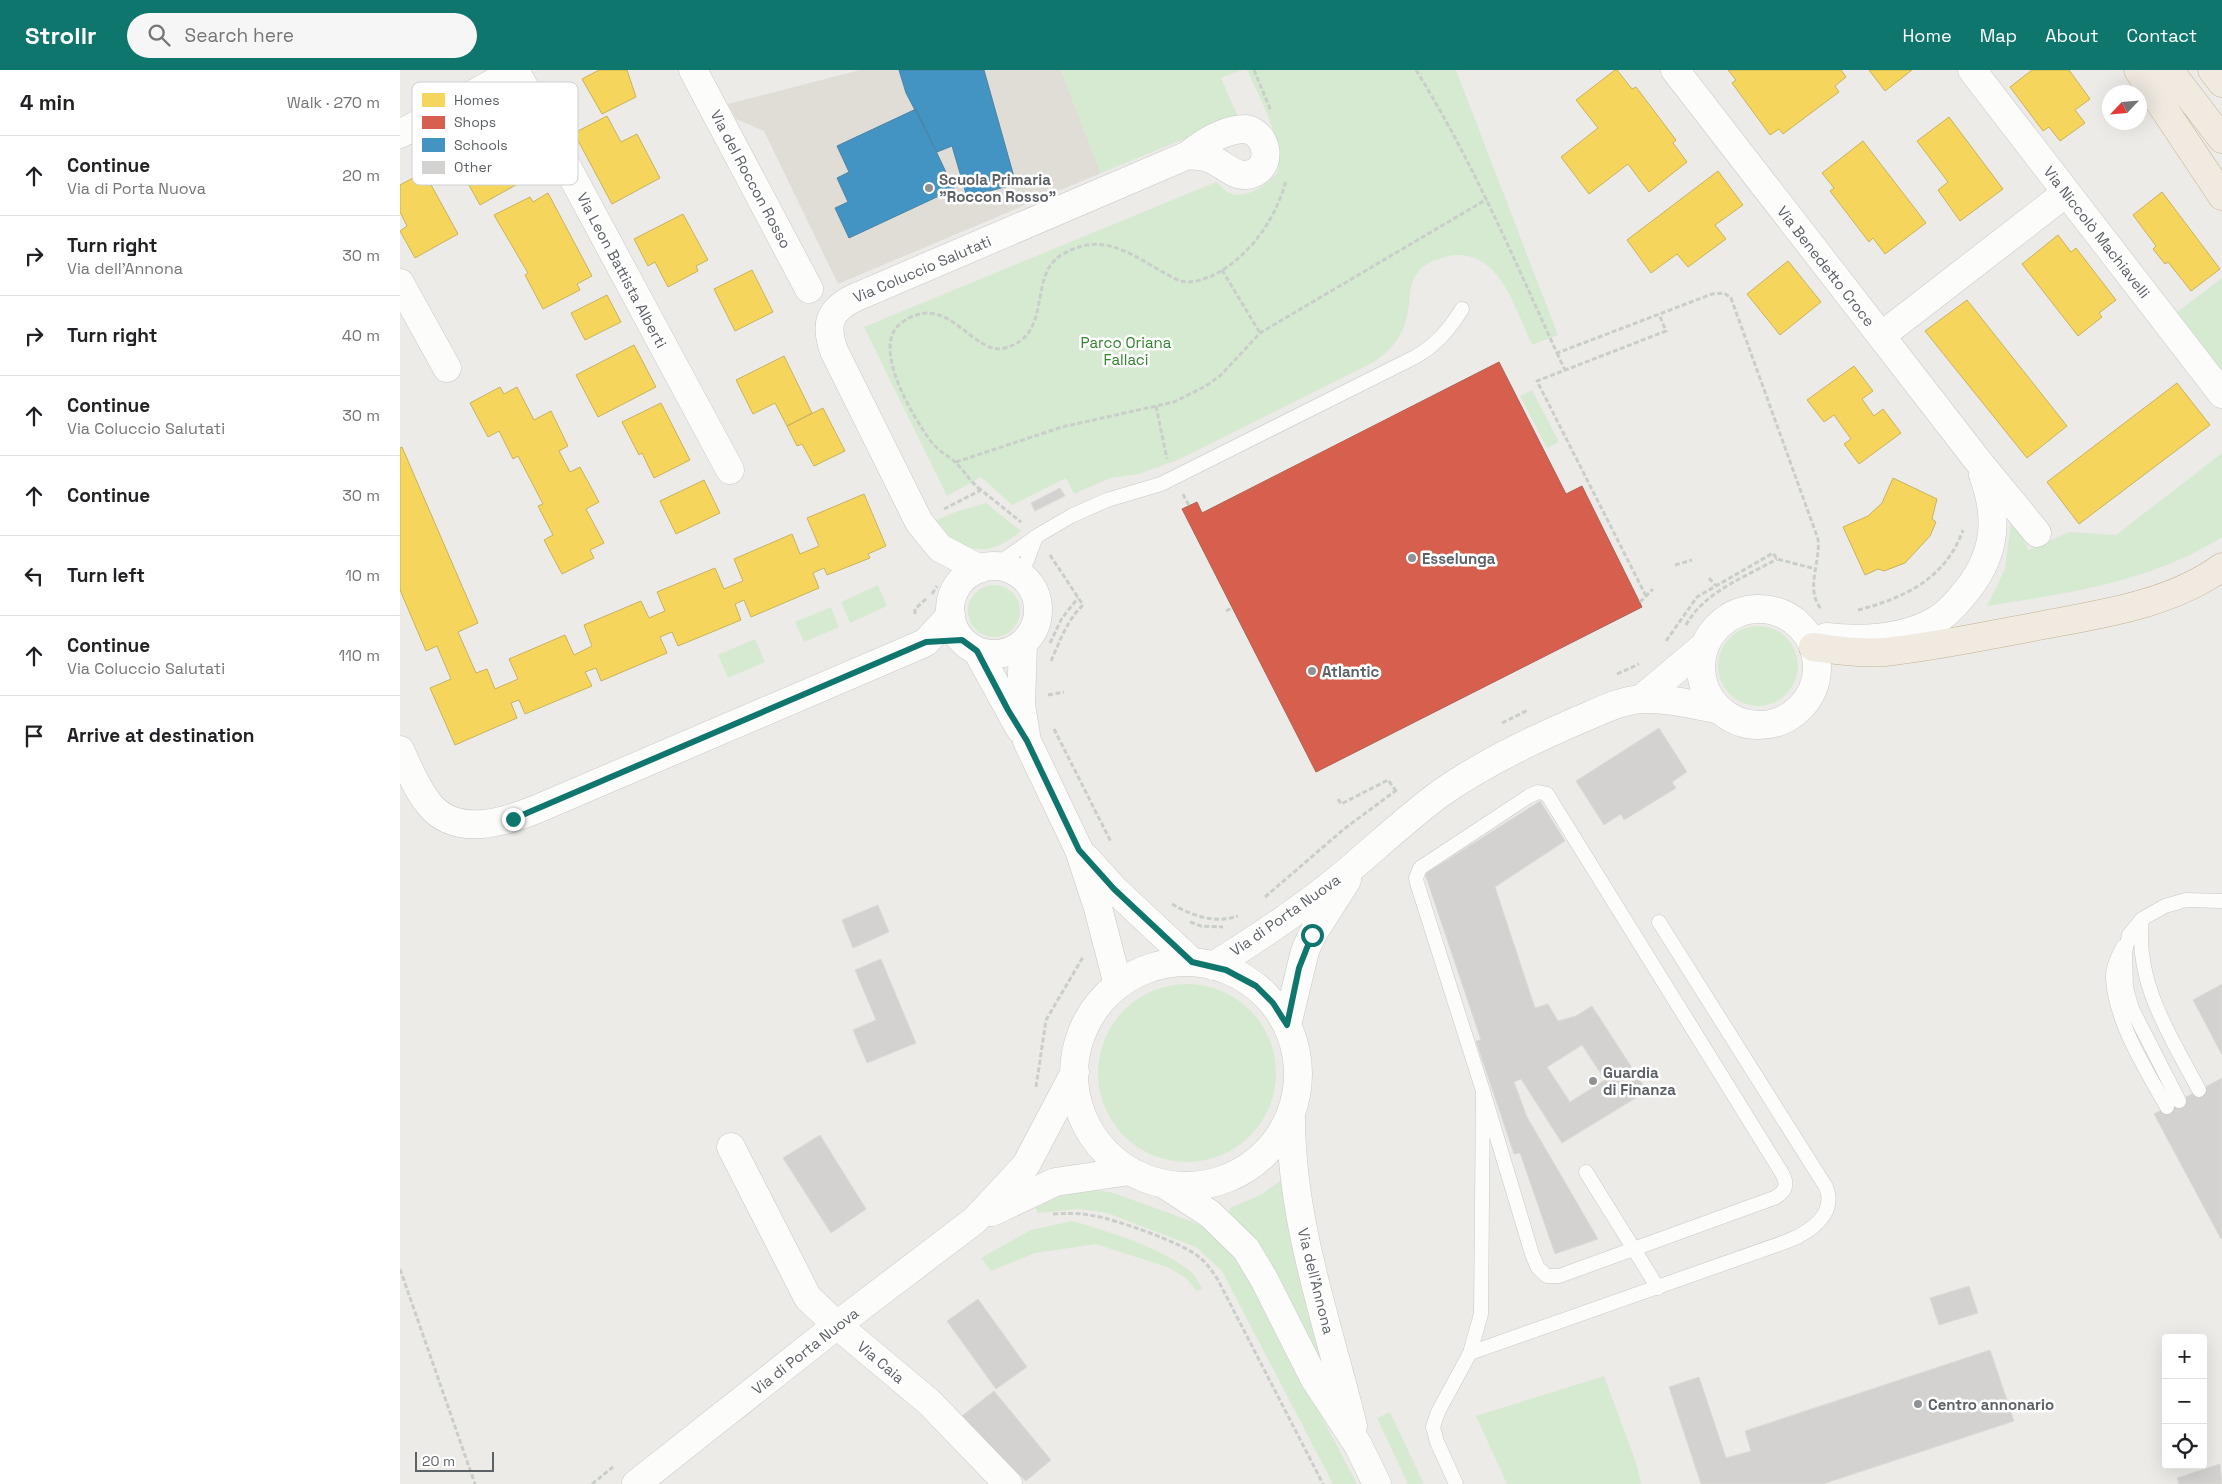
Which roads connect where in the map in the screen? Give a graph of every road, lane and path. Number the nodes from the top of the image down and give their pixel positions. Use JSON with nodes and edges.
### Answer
{"nodes":[{"id":1,"x":516,"y":70,"type":"edge"},
{"id":2,"x":693,"y":70,"type":"edge"},
{"id":3,"x":1254,"y":70,"type":"edge"},
{"id":4,"x":1416,"y":70,"type":"edge"},
{"id":5,"x":1675,"y":70,"type":"edge"},
{"id":6,"x":1972,"y":70,"type":"edge"},
{"id":7,"x":2138,"y":70,"type":"edge"},
{"id":8,"x":2169,"y":70,"type":"edge"},
{"id":9,"x":2212,"y":70,"type":"edge"},
{"id":10,"x":494,"y":82,"type":"edge"},
{"id":11,"x":522,"y":82,"type":"edge"},
{"id":12,"x":2222,"y":84,"type":"edge"},
{"id":13,"x":1274,"y":119,"type":"dead end"},
{"id":14,"x":412,"y":127,"type":"edge"},
{"id":15,"x":400,"y":134,"type":"edge"},
{"id":16,"x":2222,"y":139,"type":"edge"},
{"id":17,"x":1188,"y":155,"type":"dead end"},
{"id":18,"x":1287,"y":177,"type":"dead end"},
{"id":19,"x":578,"y":185,"type":"edge"},
{"id":20,"x":2066,"y":193,"type":"junction"},
{"id":21,"x":2222,"y":196,"type":"edge"},
{"id":22,"x":1487,"y":199,"type":"junction"},
{"id":23,"x":1222,"y":270,"type":"junction"},
{"id":24,"x":400,"y":283,"type":"edge"},
{"id":25,"x":809,"y":289,"type":"dead end"},
{"id":26,"x":1462,"y":309,"type":"dead end"},
{"id":27,"x":1659,"y":314,"type":"junction"},
{"id":28,"x":1260,"y":333,"type":"junction"},
{"id":29,"x":1881,"y":336,"type":"junction"},
{"id":30,"x":1557,"y":353,"type":"junction"},
{"id":31,"x":447,"y":368,"type":"dead end"},
{"id":32,"x":1565,"y":370,"type":"junction"},
{"id":33,"x":2222,"y":394,"type":"edge"},
{"id":34,"x":1156,"y":406,"type":"junction"},
{"id":35,"x":956,"y":462,"type":"junction"},
{"id":36,"x":1978,"y":462,"type":"junction"},
{"id":37,"x":730,"y":470,"type":"dead end"},
{"id":38,"x":1174,"y":477,"type":"junction"},
{"id":39,"x":981,"y":490,"type":"junction"},
{"id":40,"x":919,"y":522,"type":"junction"},
{"id":41,"x":1965,"y":522,"type":"dead end"},
{"id":42,"x":2037,"y":533,"type":"dead end"},
{"id":43,"x":1037,"y":536,"type":"junction"},
{"id":44,"x":940,"y":548,"type":"junction"},
{"id":45,"x":1777,"y":559,"type":"junction"},
{"id":46,"x":1692,"y":560,"type":"dead end"},
{"id":47,"x":1675,"y":565,"type":"dead end"},
{"id":48,"x":2222,"y":567,"type":"edge"},
{"id":49,"x":988,"y":568,"type":"junction"},
{"id":50,"x":1816,"y":569,"type":"junction"},
{"id":51,"x":1021,"y":576,"type":"junction"},
{"id":52,"x":1709,"y":578,"type":"dead end"},
{"id":53,"x":1715,"y":585,"type":"junction"},
{"id":54,"x":956,"y":588,"type":"junction"},
{"id":55,"x":1653,"y":589,"type":"dead end"},
{"id":56,"x":1646,"y":596,"type":"junction"},
{"id":57,"x":1078,"y":598,"type":"junction"},
{"id":58,"x":1640,"y":602,"type":"dead end"},
{"id":59,"x":1232,"y":608,"type":"dead end"},
{"id":60,"x":1226,"y":611,"type":"dead end"},
{"id":61,"x":1854,"y":611,"type":"dead end"},
{"id":62,"x":1828,"y":615,"type":"dead end"},
{"id":63,"x":951,"y":616,"type":"junction"},
{"id":64,"x":1682,"y":631,"type":"dead end"},
{"id":65,"x":1810,"y":641,"type":"junction"},
{"id":66,"x":926,"y":642,"type":"junction"},
{"id":67,"x":970,"y":646,"type":"junction"},
{"id":68,"x":1662,"y":646,"type":"dead end"},
{"id":69,"x":1704,"y":646,"type":"junction"},
{"id":70,"x":1034,"y":647,"type":"junction"},
{"id":71,"x":1644,"y":661,"type":"dead end"},
{"id":72,"x":1050,"y":664,"type":"dead end"},
{"id":73,"x":1611,"y":677,"type":"dead end"},
{"id":74,"x":1043,"y":690,"type":"dead end"},
{"id":75,"x":1064,"y":692,"type":"dead end"},
{"id":76,"x":1056,"y":694,"type":"dead end"},
{"id":77,"x":1641,"y":699,"type":"junction"},
{"id":78,"x":1045,"y":702,"type":"dead end"},
{"id":79,"x":1535,"y":707,"type":"dead end"},
{"id":80,"x":1720,"y":710,"type":"junction"},
{"id":81,"x":1051,"y":722,"type":"dead end"},
{"id":82,"x":1493,"y":728,"type":"dead end"},
{"id":83,"x":1027,"y":741,"type":"junction"},
{"id":84,"x":400,"y":750,"type":"edge"},
{"id":85,"x":1403,"y":786,"type":"dead end"},
{"id":86,"x":1396,"y":791,"type":"junction"},
{"id":87,"x":1338,"y":799,"type":"dead end"},
{"id":88,"x":1079,"y":850,"type":"junction"},
{"id":89,"x":1116,"y":850,"type":"dead end"},
{"id":90,"x":1357,"y":864,"type":"junction"},
{"id":91,"x":1265,"y":898,"type":"dead end"},
{"id":92,"x":1166,"y":901,"type":"dead end"},
{"id":93,"x":2222,"y":901,"type":"edge"},
{"id":94,"x":1241,"y":915,"type":"dead end"},
{"id":95,"x":2142,"y":919,"type":"junction"},
{"id":96,"x":1187,"y":921,"type":"dead end"},
{"id":97,"x":1659,"y":922,"type":"dead end"},
{"id":98,"x":1230,"y":926,"type":"dead end"},
{"id":99,"x":2129,"y":935,"type":"junction"},
{"id":100,"x":1084,"y":954,"type":"dead end"},
{"id":101,"x":1202,"y":964,"type":"junction"},
{"id":102,"x":1118,"y":985,"type":"junction"},
{"id":103,"x":1287,"y":1025,"type":"junction"},
{"id":104,"x":1075,"y":1072,"type":"junction"},
{"id":105,"x":2199,"y":1090,"type":"dead end"},
{"id":106,"x":1483,"y":1092,"type":"junction"},
{"id":107,"x":1035,"y":1094,"type":"dead end"},
{"id":108,"x":2179,"y":1100,"type":"dead end"},
{"id":109,"x":2166,"y":1107,"type":"dead end"},
{"id":110,"x":1292,"y":1114,"type":"junction"},
{"id":111,"x":731,"y":1147,"type":"dead end"},
{"id":112,"x":1130,"y":1171,"type":"junction"},
{"id":113,"x":1586,"y":1172,"type":"dead end"},
{"id":114,"x":1164,"y":1184,"type":"junction"},
{"id":115,"x":1018,"y":1199,"type":"junction"},
{"id":116,"x":975,"y":1220,"type":"junction"},
{"id":117,"x":1634,"y":1249,"type":"junction"},
{"id":118,"x":400,"y":1269,"type":"edge"},
{"id":119,"x":1658,"y":1288,"type":"junction"},
{"id":120,"x":837,"y":1325,"type":"junction"},
{"id":121,"x":1470,"y":1353,"type":"junction"},
{"id":122,"x":1358,"y":1445,"type":"junction"},
{"id":123,"x":475,"y":1484,"type":"edge"},
{"id":124,"x":636,"y":1484,"type":"edge"},
{"id":125,"x":1008,"y":1484,"type":"edge"},
{"id":126,"x":1323,"y":1484,"type":"edge"},
{"id":127,"x":1377,"y":1484,"type":"edge"},
{"id":128,"x":1456,"y":1484,"type":"edge"}],
"edges":[{"from":1,"to":10,"type":"street"},
{"from":1,"to":11,"type":"street","name":"Via Leon Battista Alberti"},
{"from":2,"to":25,"type":"street","name":"Via del Roccon Rosso"},
{"from":3,"to":13,"type":"path"},
{"from":4,"to":22,"type":"path"},
{"from":5,"to":29,"type":"street","name":"Via Benedetto Croce"},
{"from":6,"to":20,"type":"street","name":"Via Niccolò Machiavelli"},
{"from":7,"to":21,"type":"highway"},
{"from":8,"to":16,"type":"highway"},
{"from":9,"to":12,"type":"highway"},
{"from":14,"to":15,"type":"street"},
{"from":17,"to":40,"type":"street","name":"Via Coluccio Salutati"},
{"from":18,"to":23,"type":"path"},
{"from":19,"to":37,"type":"street","name":"Via Leon Battista Alberti"},
{"from":20,"to":29,"type":"street"},
{"from":20,"to":33,"type":"street","name":"Via Niccolò Machiavelli"},
{"from":22,"to":28,"type":"path"},
{"from":22,"to":30,"type":"path"},
{"from":23,"to":28,"type":"path"},
{"from":23,"to":35,"type":"path"},
{"from":24,"to":31,"type":"street"},
{"from":26,"to":38,"type":"lane"},
{"from":27,"to":30,"type":"path"},
{"from":27,"to":32,"type":"path"},
{"from":27,"to":50,"type":"path"},
{"from":28,"to":34,"type":"path"},
{"from":29,"to":36,"type":"street","name":"Via Benedetto Croce"},
{"from":30,"to":32,"type":"path"},
{"from":32,"to":56,"type":"path"},
{"from":34,"to":35,"type":"path"},
{"from":34,"to":38,"type":"path"},
{"from":35,"to":39,"type":"path"},
{"from":36,"to":42,"type":"street","name":"Via Benedetto Croce"},
{"from":36,"to":65,"type":"street","name":"Via Benedetto Croce"},
{"from":38,"to":43,"type":"lane"},
{"from":39,"to":40,"type":"path"},
{"from":39,"to":43,"type":"path"},
{"from":40,"to":44,"type":"street","name":"Via Coluccio Salutati"},
{"from":41,"to":61,"type":"path"},
{"from":43,"to":49,"type":"lane"},
{"from":43,"to":51,"type":"lane"},
{"from":43,"to":57,"type":"path"},
{"from":44,"to":49,"type":"street","name":"Via Coluccio Salutati"},
{"from":44,"to":54,"type":"street"},
{"from":45,"to":50,"type":"path"},
{"from":45,"to":53,"type":"path"},
{"from":45,"to":64,"type":"path"},
{"from":46,"to":47,"type":"path"},
{"from":48,"to":65,"type":"highway"},
{"from":49,"to":51,"type":"street"},
{"from":49,"to":54,"type":"street"},
{"from":50,"to":62,"type":"path"},
{"from":51,"to":70,"type":"street"},
{"from":52,"to":53,"type":"path"},
{"from":53,"to":68,"type":"path"},
{"from":54,"to":63,"type":"street"},
{"from":55,"to":56,"type":"path"},
{"from":56,"to":58,"type":"path"},
{"from":57,"to":70,"type":"path"},
{"from":57,"to":72,"type":"path"},
{"from":59,"to":60,"type":"path"},
{"from":63,"to":66,"type":"street"},
{"from":63,"to":67,"type":"street"},
{"from":65,"to":69,"type":"street","name":"Via di Porta Nuova"},
{"from":65,"to":80,"type":"street","name":"Via di Porta Nuova"},
{"from":66,"to":67,"type":"street"},
{"from":66,"to":84,"type":"street"},
{"from":67,"to":70,"type":"street"},
{"from":67,"to":83,"type":"street"},
{"from":69,"to":77,"type":"street","name":"Via di Porta Nuova"},
{"from":69,"to":80,"type":"street","name":"Via di Porta Nuova"},
{"from":70,"to":83,"type":"street"},
{"from":71,"to":73,"type":"path"},
{"from":74,"to":78,"type":"path"},
{"from":75,"to":76,"type":"path"},
{"from":77,"to":80,"type":"street","name":"Via di Porta Nuova"},
{"from":77,"to":90,"type":"street","name":"Via di Porta Nuova"},
{"from":79,"to":82,"type":"path"},
{"from":81,"to":89,"type":"path"},
{"from":83,"to":88,"type":"street"},
{"from":85,"to":86,"type":"path"},
{"from":86,"to":87,"type":"path"},
{"from":86,"to":91,"type":"path"},
{"from":88,"to":101,"type":"street"},
{"from":88,"to":102,"type":"street"},
{"from":90,"to":101,"type":"street","name":"Via di Porta Nuova"},
{"from":90,"to":103,"type":"street","name":"Via di Porta Nuova"},
{"from":92,"to":94,"type":"path"},
{"from":93,"to":95,"type":"lane"},
{"from":95,"to":99,"type":"lane"},
{"from":95,"to":105,"type":"lane"},
{"from":96,"to":98,"type":"path"},
{"from":97,"to":119,"type":"lane"},
{"from":99,"to":108,"type":"lane"},
{"from":99,"to":109,"type":"lane"},
{"from":100,"to":107,"type":"path"},
{"from":101,"to":102,"type":"street","name":"Via dell'Annona"},
{"from":101,"to":103,"type":"street","name":"Via dell'Annona"},
{"from":102,"to":104,"type":"street","name":"Via dell'Annona"},
{"from":103,"to":110,"type":"street","name":"Via dell'Annona"},
{"from":104,"to":112,"type":"street","name":"Via dell'Annona"},
{"from":104,"to":116,"type":"street","name":"Via di Porta Nuova"},
{"from":106,"to":117,"type":"lane"},
{"from":106,"to":117,"type":"lane"},
{"from":106,"to":121,"type":"lane"},
{"from":110,"to":114,"type":"street","name":"Via dell'Annona"},
{"from":110,"to":122,"type":"street","name":"Via dell'Annona"},
{"from":111,"to":120,"type":"street","name":"Via Caia"},
{"from":112,"to":114,"type":"street","name":"Via dell'Annona"},
{"from":112,"to":115,"type":"street","name":"Via di Porta Nuova"},
{"from":113,"to":117,"type":"lane"},
{"from":114,"to":122,"type":"street","name":"Via dell'Annona"},
{"from":115,"to":116,"type":"street","name":"Via di Porta Nuova"},
{"from":115,"to":126,"type":"path"},
{"from":116,"to":120,"type":"street","name":"Via di Porta Nuova"},
{"from":117,"to":119,"type":"lane"},
{"from":118,"to":123,"type":"path"},
{"from":119,"to":121,"type":"lane"},
{"from":120,"to":124,"type":"street","name":"Via di Porta Nuova"},
{"from":120,"to":125,"type":"street","name":"Via Caia"},
{"from":121,"to":128,"type":"lane"},
{"from":122,"to":127,"type":"street","name":"Via dell'Annona"}]}
